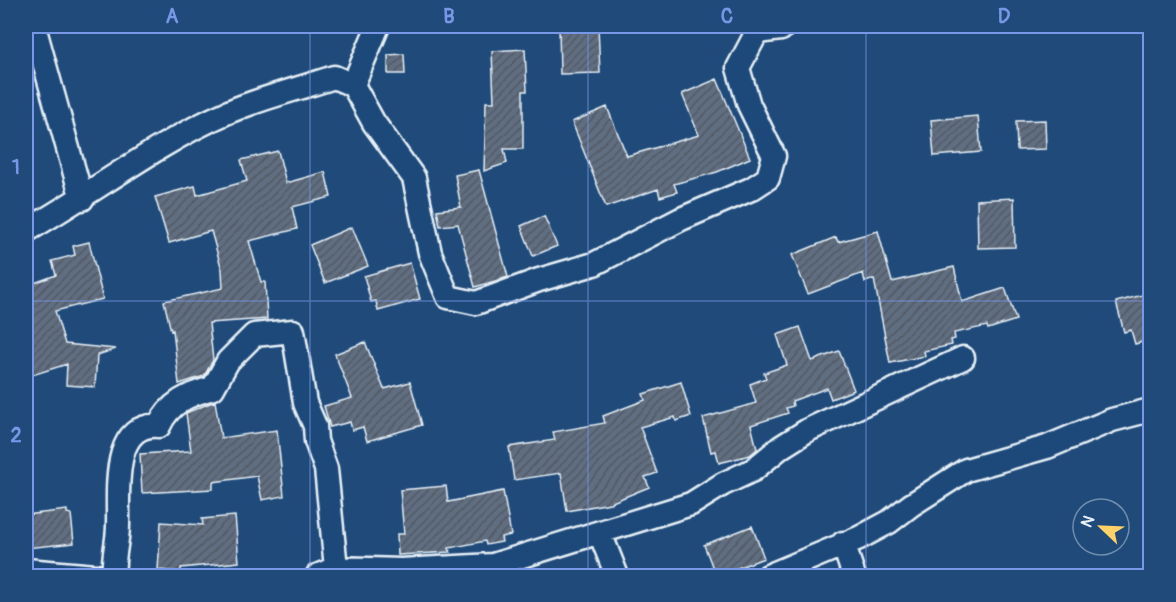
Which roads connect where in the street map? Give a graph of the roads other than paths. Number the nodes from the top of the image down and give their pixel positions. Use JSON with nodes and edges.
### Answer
{"nodes":[{"id":1,"x":34,"y":26,"type":"edge"},
{"id":2,"x":378,"y":26,"type":"edge"},
{"id":3,"x":781,"y":29,"type":"dead end"},
{"id":4,"x":353,"y":85,"type":"junction"},
{"id":5,"x":82,"y":199,"type":"junction"},
{"id":6,"x":26,"y":231,"type":"edge"},
{"id":7,"x":963,"y":358,"type":"dead end"},
{"id":8,"x":1150,"y":410,"type":"edge"},
{"id":9,"x":600,"y":533,"type":"junction"},
{"id":10,"x":843,"y":543,"type":"junction"},
{"id":11,"x":26,"y":570,"type":"edge"},
{"id":12,"x":326,"y":572,"type":"edge"},
{"id":13,"x":402,"y":573,"type":"edge"},
{"id":14,"x":96,"y":576,"type":"edge"},
{"id":15,"x":114,"y":576,"type":"edge"},
{"id":16,"x":617,"y":576,"type":"edge"},
{"id":17,"x":768,"y":576,"type":"edge"},
{"id":18,"x":854,"y":576,"type":"edge"}],
"edges":[{"from":1,"to":5,"type":"street"},
{"from":2,"to":4,"type":"street"},
{"from":3,"to":4,"type":"street"},
{"from":4,"to":5,"type":"street"},
{"from":5,"to":6,"type":"street"},
{"from":7,"to":9,"type":"street"},
{"from":8,"to":10,"type":"street"},
{"from":9,"to":13,"type":"street"},
{"from":9,"to":16,"type":"street"},
{"from":10,"to":17,"type":"street"},
{"from":10,"to":18,"type":"street"},
{"from":11,"to":14,"type":"street"},
{"from":12,"to":13,"type":"street"},
{"from":12,"to":15,"type":"street"}]}
